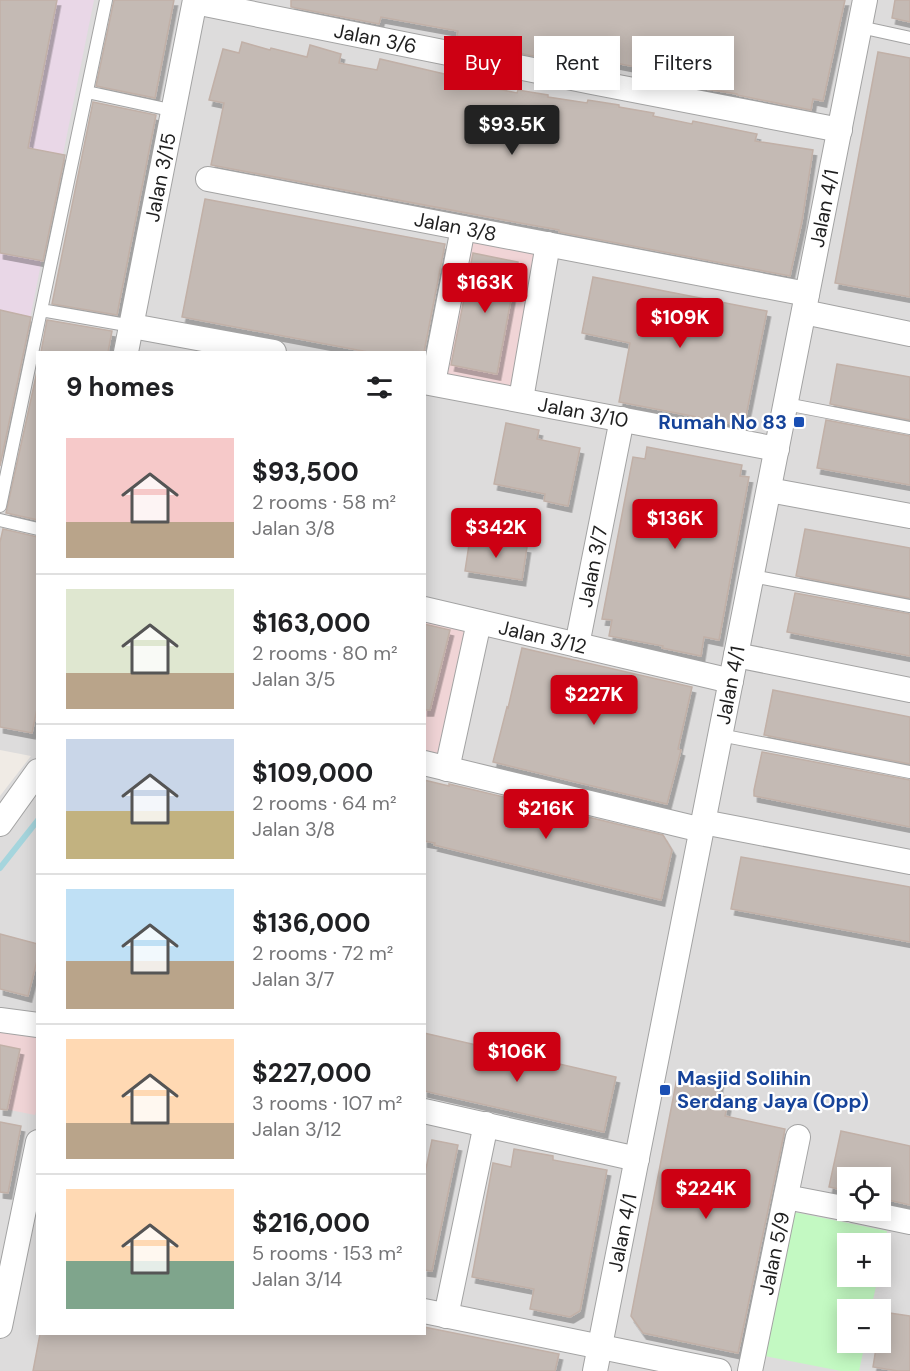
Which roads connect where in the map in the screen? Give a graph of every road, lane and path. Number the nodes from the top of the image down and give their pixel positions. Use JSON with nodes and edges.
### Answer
{"nodes":[{"id":1,"x":106,"y":0,"type":"edge"},
{"id":2,"x":865,"y":0,"type":"edge"},
{"id":3,"x":195,"y":1,"type":"edge"},
{"id":4,"x":860,"y":27,"type":"junction"},
{"id":5,"x":910,"y":38,"type":"edge"},
{"id":6,"x":87,"y":92,"type":"junction"},
{"id":7,"x":175,"y":111,"type":"junction"},
{"id":8,"x":840,"y":130,"type":"junction"},
{"id":9,"x":208,"y":179,"type":"dead end"},
{"id":10,"x":463,"y":228,"type":"junction"},
{"id":11,"x":548,"y":244,"type":"junction"},
{"id":12,"x":806,"y":303,"type":"junction"},
{"id":13,"x":41,"y":310,"type":"junction"},
{"id":14,"x":132,"y":326,"type":"junction"},
{"id":15,"x":910,"y":334,"type":"edge"},
{"id":16,"x":126,"y":351,"type":"edge"},
{"id":17,"x":261,"y":351,"type":"edge"},
{"id":18,"x":429,"y":383,"type":"edge"},
{"id":19,"x":521,"y":399,"type":"junction"},
{"id":20,"x":786,"y":404,"type":"junction"},
{"id":21,"x":622,"y":419,"type":"junction"},
{"id":22,"x":910,"y":428,"type":"edge"},
{"id":23,"x":777,"y":449,"type":"junction"},
{"id":24,"x":769,"y":490,"type":"junction"},
{"id":25,"x":0,"y":506,"type":"edge"},
{"id":26,"x":910,"y":516,"type":"edge"},
{"id":27,"x":0,"y":520,"type":"edge"},
{"id":28,"x":36,"y":529,"type":"edge"},
{"id":29,"x":752,"y":576,"type":"junction"},
{"id":30,"x":910,"y":606,"type":"edge"},
{"id":31,"x":426,"y":609,"type":"edge"},
{"id":32,"x":479,"y":622,"type":"junction"},
{"id":33,"x":577,"y":645,"type":"junction"},
{"id":34,"x":736,"y":655,"type":"junction"},
{"id":35,"x":731,"y":681,"type":"junction"},
{"id":36,"x":910,"y":690,"type":"edge"},
{"id":37,"x":720,"y":735,"type":"junction"},
{"id":38,"x":436,"y":766,"type":"edge"},
{"id":39,"x":910,"y":772,"type":"edge"},
{"id":40,"x":36,"y":774,"type":"edge"},
{"id":41,"x":0,"y":824,"type":"edge"},
{"id":42,"x":703,"y":826,"type":"junction"},
{"id":43,"x":910,"y":862,"type":"edge"},
{"id":44,"x":0,"y":1020,"type":"edge"},
{"id":45,"x":36,"y":1025,"type":"edge"},
{"id":46,"x":426,"y":1111,"type":"edge"},
{"id":47,"x":486,"y":1124,"type":"junction"},
{"id":48,"x":798,"y":1137,"type":"dead end"},
{"id":49,"x":637,"y":1159,"type":"junction"},
{"id":50,"x":36,"y":1162,"type":"edge"},
{"id":51,"x":786,"y":1197,"type":"junction"},
{"id":52,"x":837,"y":1207,"type":"edge"},
{"id":53,"x":891,"y":1218,"type":"edge"},
{"id":54,"x":910,"y":1222,"type":"edge"},
{"id":55,"x":29,"y":1231,"type":"edge"},
{"id":56,"x":435,"y":1314,"type":"edge"},
{"id":57,"x":0,"y":1326,"type":"edge"},
{"id":58,"x":600,"y":1347,"type":"junction"},
{"id":59,"x":595,"y":1371,"type":"edge"},
{"id":60,"x":719,"y":1371,"type":"edge"},
{"id":61,"x":750,"y":1371,"type":"edge"}],
"edges":[{"from":1,"to":6,"type":"lane"},
{"from":2,"to":4,"type":"street","name":"Jalan 4/1"},
{"from":3,"to":7,"type":"street","name":"Jalan 3/15"},
{"from":3,"to":8,"type":"street","name":"Jalan 3/6"},
{"from":4,"to":5,"type":"lane"},
{"from":4,"to":8,"type":"street","name":"Jalan 4/1"},
{"from":6,"to":7,"type":"lane"},
{"from":6,"to":13,"type":"lane"},
{"from":7,"to":14,"type":"street","name":"Jalan 3/15"},
{"from":8,"to":12,"type":"street","name":"Jalan 4/1"},
{"from":9,"to":10,"type":"street","name":"Jalan 3/8"},
{"from":10,"to":11,"type":"street","name":"Jalan 3/8"},
{"from":10,"to":18,"type":"street"},
{"from":11,"to":12,"type":"street","name":"Jalan 3/8"},
{"from":11,"to":19,"type":"street"},
{"from":12,"to":15,"type":"street","name":"Jalan 3/8"},
{"from":12,"to":20,"type":"street","name":"Jalan 4/1"},
{"from":13,"to":14,"type":"lane"},
{"from":13,"to":25,"type":"lane"},
{"from":14,"to":16,"type":"street","name":"Jalan 3/15"},
{"from":14,"to":17,"type":"street"},
{"from":18,"to":19,"type":"street","name":"Jalan 3/10"},
{"from":19,"to":21,"type":"street","name":"Jalan 3/10"},
{"from":20,"to":22,"type":"lane"},
{"from":20,"to":23,"type":"street","name":"Jalan 4/1"},
{"from":21,"to":23,"type":"street","name":"Jalan 3/10"},
{"from":21,"to":33,"type":"street","name":"Jalan 3/7"},
{"from":23,"to":24,"type":"street","name":"Jalan 4/1"},
{"from":24,"to":26,"type":"street"},
{"from":24,"to":29,"type":"street","name":"Jalan 4/1"},
{"from":27,"to":28,"type":"lane"},
{"from":29,"to":30,"type":"lane"},
{"from":29,"to":34,"type":"street","name":"Jalan 4/1"},
{"from":31,"to":32,"type":"street","name":"Jalan 3/12"},
{"from":32,"to":33,"type":"street","name":"Jalan 3/12"},
{"from":32,"to":38,"type":"street"},
{"from":33,"to":35,"type":"street","name":"Jalan 3/12"},
{"from":34,"to":35,"type":"street","name":"Jalan 4/1"},
{"from":34,"to":36,"type":"street"},
{"from":35,"to":37,"type":"street","name":"Jalan 4/1"},
{"from":37,"to":39,"type":"lane"},
{"from":37,"to":42,"type":"street","name":"Jalan 4/1"},
{"from":38,"to":42,"type":"street"},
{"from":40,"to":41,"type":"street"},
{"from":42,"to":43,"type":"street"},
{"from":42,"to":49,"type":"street","name":"Jalan 4/1"},
{"from":44,"to":45,"type":"street"},
{"from":46,"to":47,"type":"street"},
{"from":47,"to":49,"type":"street"},
{"from":47,"to":56,"type":"street"},
{"from":48,"to":51,"type":"street","name":"Jalan 5/9"},
{"from":49,"to":58,"type":"street","name":"Jalan 4/1"},
{"from":50,"to":55,"type":"street"},
{"from":51,"to":52,"type":"street"},
{"from":51,"to":61,"type":"street","name":"Jalan 5/9"},
{"from":53,"to":54,"type":"street"},
{"from":55,"to":57,"type":"street"},
{"from":56,"to":58,"type":"street"},
{"from":58,"to":59,"type":"street","name":"Jalan 4/1"},
{"from":58,"to":60,"type":"street"}]}
